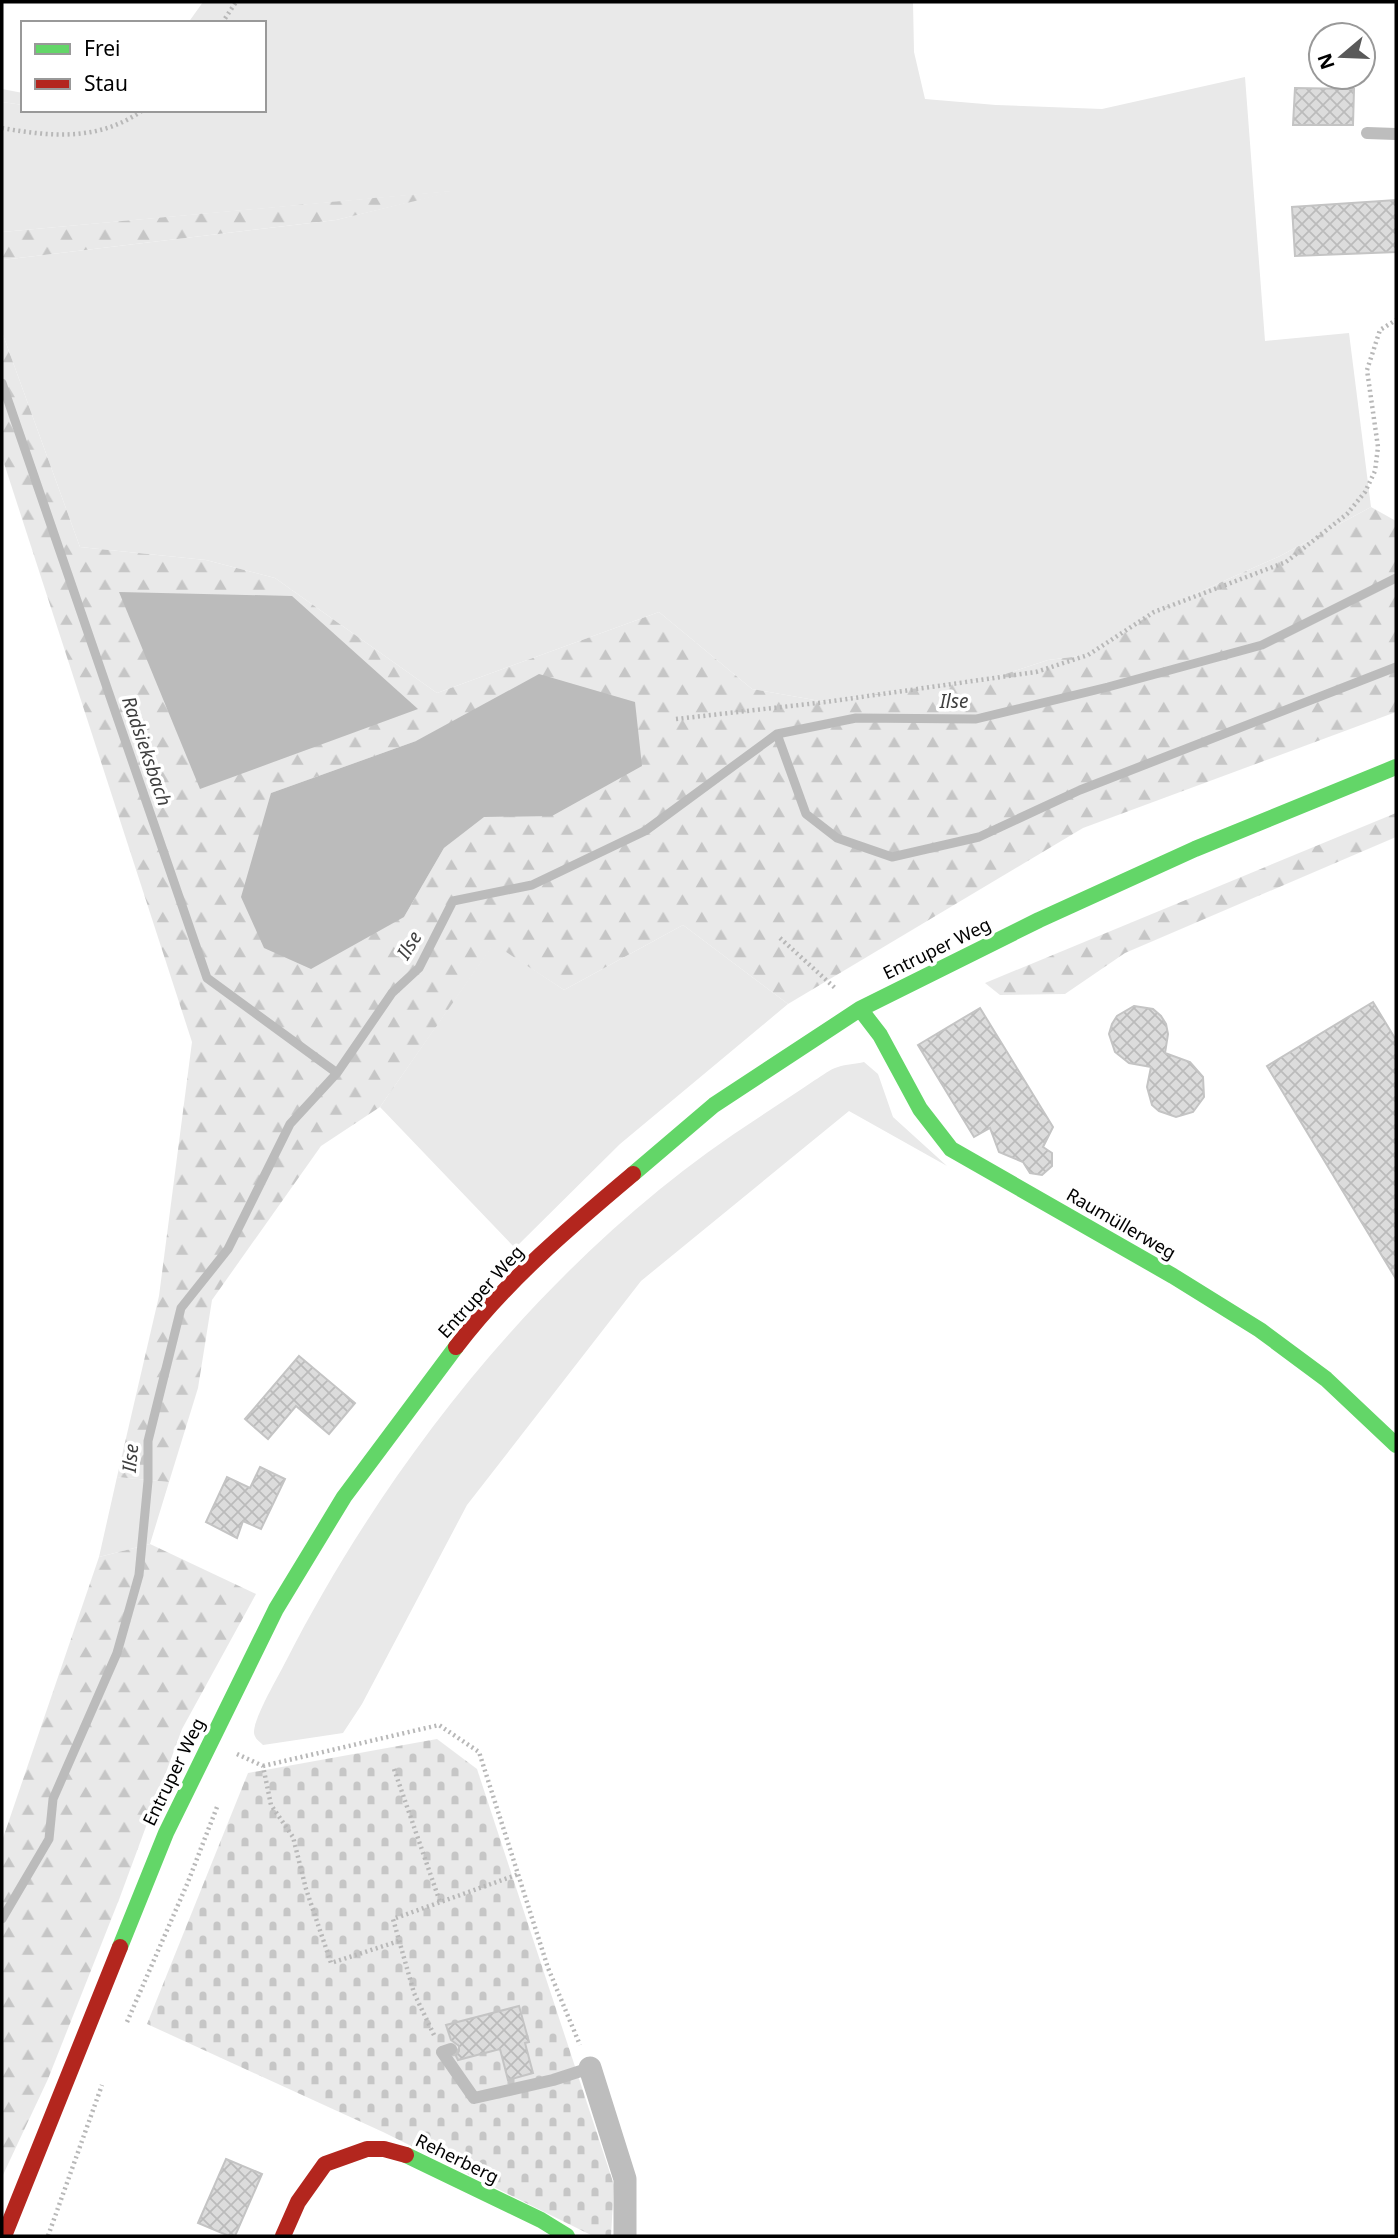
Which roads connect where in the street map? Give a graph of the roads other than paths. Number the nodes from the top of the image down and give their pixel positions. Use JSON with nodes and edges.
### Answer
{"nodes":[{"id":1,"x":1367,"y":133,"type":"dead end"},
{"id":2,"x":1396,"y":134,"type":"edge"},
{"id":3,"x":1396,"y":767,"type":"edge"},
{"id":4,"x":860,"y":1009,"type":"junction"},
{"id":5,"x":1396,"y":1445,"type":"edge"},
{"id":6,"x":447,"y":2051,"type":"road end"},
{"id":7,"x":590,"y":2068,"type":"joint"},
{"id":8,"x":4,"y":2236,"type":"edge"},
{"id":9,"x":283,"y":2236,"type":"edge"},
{"id":10,"x":567,"y":2236,"type":"edge"},
{"id":11,"x":625,"y":2236,"type":"edge"}],
"edges":[{"from":1,"to":2,"type":"lane"},
{"from":3,"to":4,"type":"main road","name":"Entruper Weg"},
{"from":4,"to":5,"type":"main road","name":"Raumüllerweg"},
{"from":4,"to":8,"type":"main road","name":"Entruper Weg"},
{"from":6,"to":7,"type":"lane"},
{"from":7,"to":11,"type":"street"},
{"from":9,"to":10,"type":"main road","name":"Reherberg"}]}
